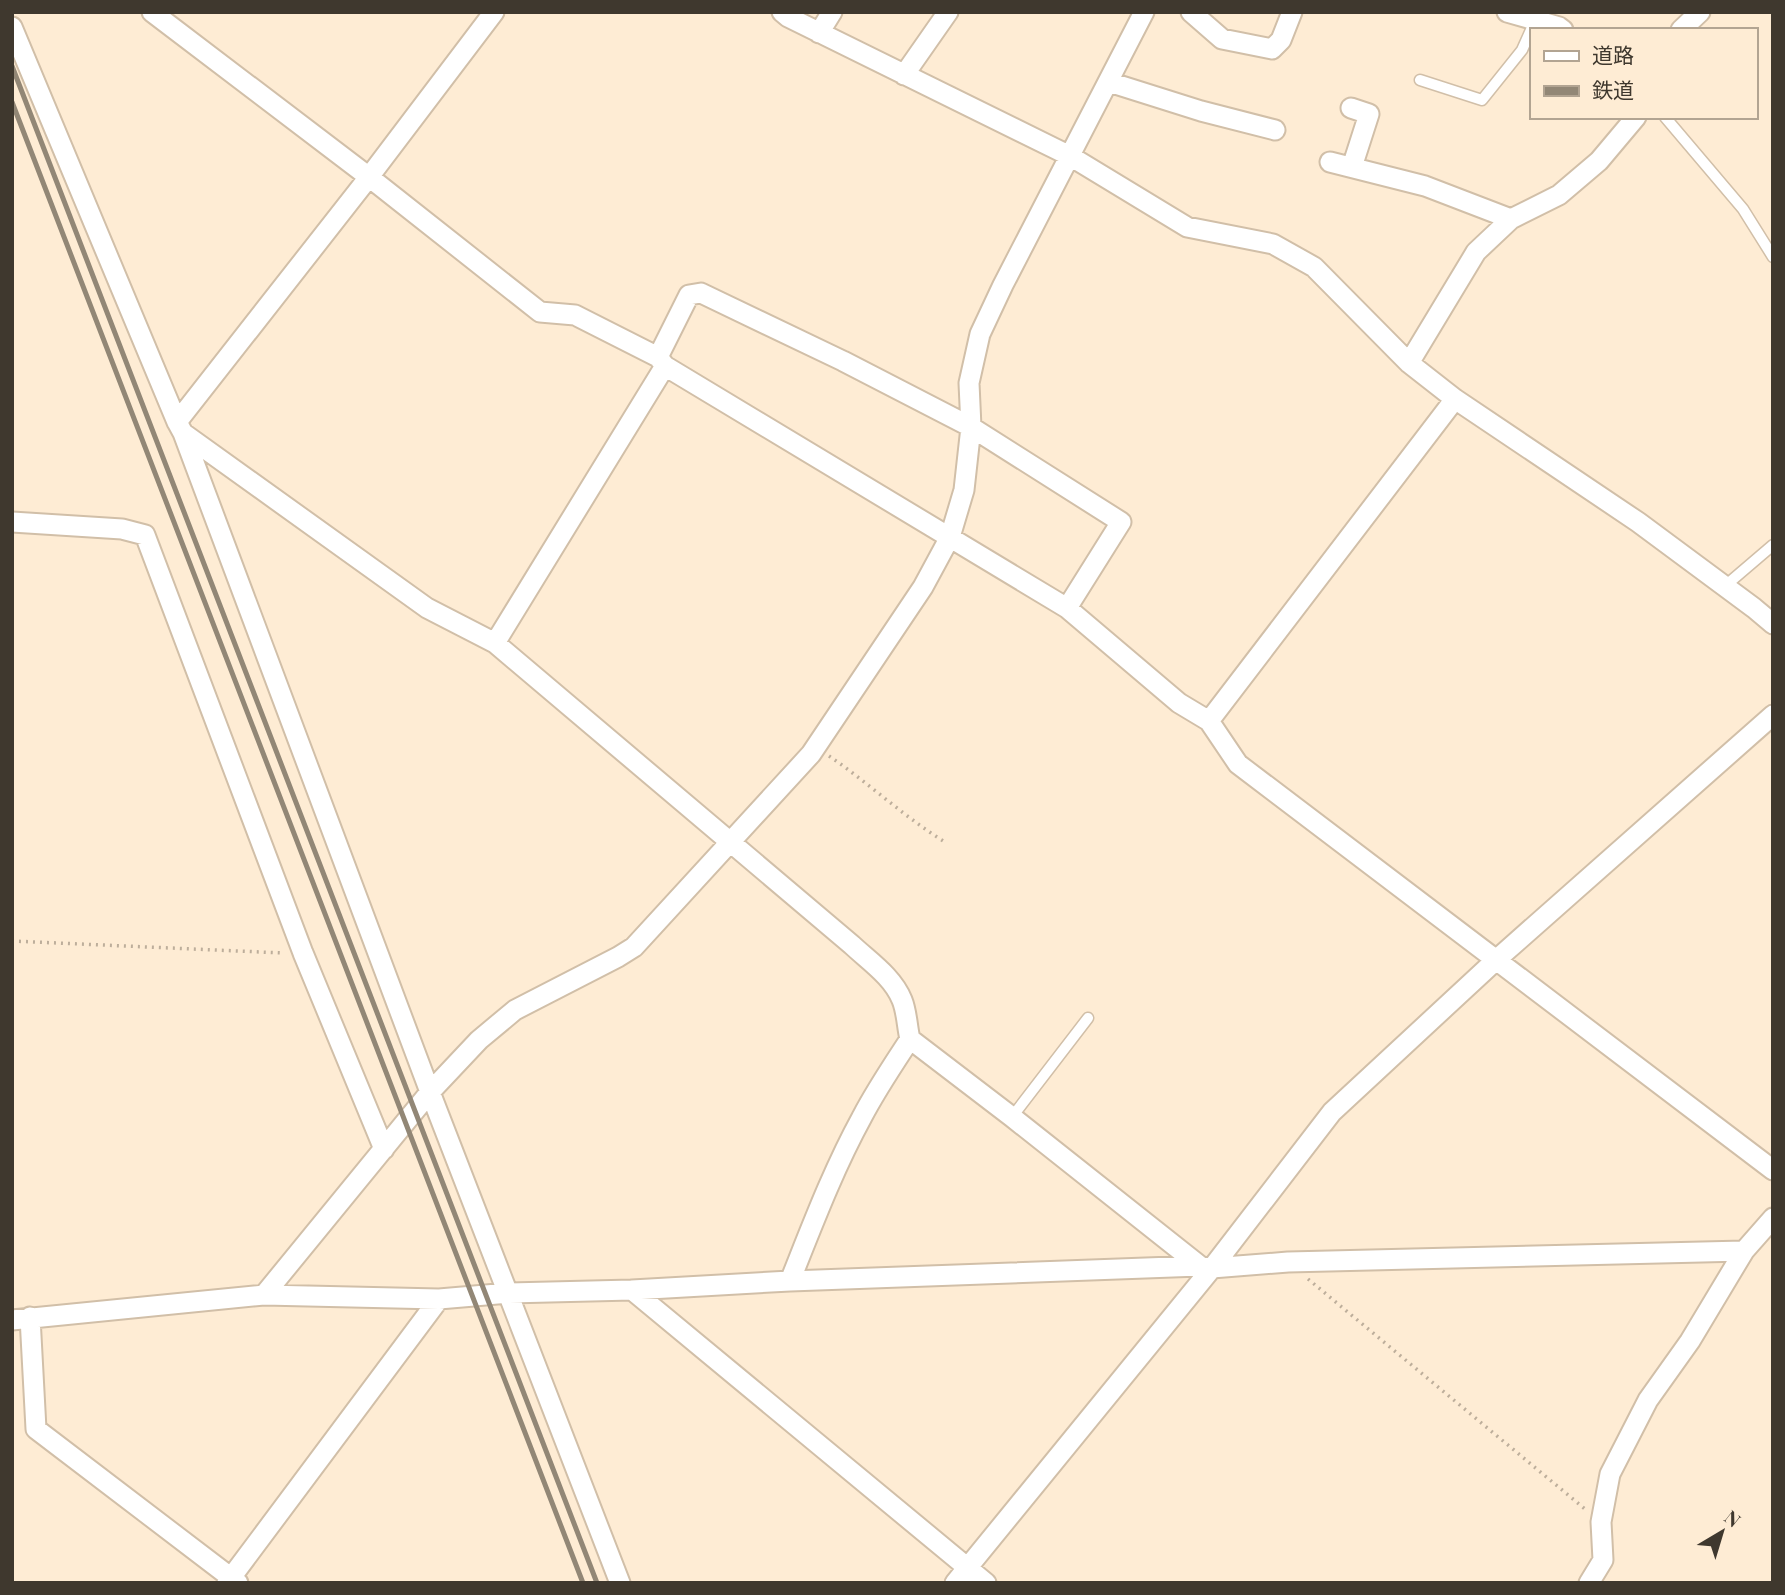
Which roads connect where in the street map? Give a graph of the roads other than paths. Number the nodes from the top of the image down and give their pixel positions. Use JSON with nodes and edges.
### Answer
{"nodes":[{"id":1,"x":152,"y":12,"type":"edge"},
{"id":2,"x":494,"y":12,"type":"edge"},
{"id":3,"x":782,"y":12,"type":"edge"},
{"id":4,"x":832,"y":12,"type":"edge"},
{"id":5,"x":948,"y":12,"type":"edge"},
{"id":6,"x":1144,"y":12,"type":"edge"},
{"id":7,"x":1191,"y":12,"type":"edge"},
{"id":8,"x":1292,"y":12,"type":"edge"},
{"id":9,"x":1507,"y":12,"type":"edge"},
{"id":10,"x":1700,"y":12,"type":"edge"},
{"id":11,"x":1535,"y":21,"type":"junction"},
{"id":12,"x":1564,"y":23,"type":"edge"},
{"id":13,"x":12,"y":27,"type":"edge"},
{"id":14,"x":1532,"y":28,"type":"edge"},
{"id":15,"x":1683,"y":28,"type":"edge"},
{"id":16,"x":1530,"y":32,"type":"edge"},
{"id":17,"x":819,"y":33,"type":"junction"},
{"id":18,"x":904,"y":75,"type":"junction"},
{"id":19,"x":1420,"y":80,"type":"dead end"},
{"id":20,"x":1109,"y":82,"type":"junction"},
{"id":21,"x":1351,"y":108,"type":"dead end"},
{"id":22,"x":1634,"y":119,"type":"edge"},
{"id":23,"x":1667,"y":119,"type":"edge"},
{"id":24,"x":1275,"y":130,"type":"dead end"},
{"id":25,"x":1070,"y":156,"type":"junction"},
{"id":26,"x":1330,"y":162,"type":"dead end"},
{"id":27,"x":1352,"y":167,"type":"junction"},
{"id":28,"x":369,"y":177,"type":"junction"},
{"id":29,"x":1511,"y":219,"type":"junction"},
{"id":30,"x":1773,"y":257,"type":"edge"},
{"id":31,"x":662,"y":361,"type":"junction"},
{"id":32,"x":1409,"y":363,"type":"junction"},
{"id":33,"x":1455,"y":399,"type":"junction"},
{"id":34,"x":971,"y":427,"type":"junction"},
{"id":35,"x":180,"y":428,"type":"junction"},
{"id":36,"x":12,"y":522,"type":"edge"},
{"id":37,"x":950,"y":537,"type":"junction"},
{"id":38,"x":1773,"y":545,"type":"edge"},
{"id":39,"x":1725,"y":586,"type":"junction"},
{"id":40,"x":1067,"y":608,"type":"junction"},
{"id":41,"x":1773,"y":624,"type":"edge"},
{"id":42,"x":495,"y":643,"type":"junction"},
{"id":43,"x":1773,"y":715,"type":"edge"},
{"id":44,"x":1209,"y":721,"type":"junction"},
{"id":45,"x":731,"y":842,"type":"junction"},
{"id":46,"x":1496,"y":961,"type":"junction"},
{"id":47,"x":1088,"y":1018,"type":"dead end"},
{"id":48,"x":910,"y":1039,"type":"junction"},
{"id":49,"x":430,"y":1092,"type":"junction"},
{"id":50,"x":1012,"y":1117,"type":"junction"},
{"id":51,"x":384,"y":1149,"type":"junction"},
{"id":52,"x":1773,"y":1171,"type":"edge"},
{"id":53,"x":1773,"y":1218,"type":"edge"},
{"id":54,"x":1744,"y":1251,"type":"junction"},
{"id":55,"x":1206,"y":1267,"type":"junction"},
{"id":56,"x":790,"y":1281,"type":"junction"},
{"id":57,"x":632,"y":1290,"type":"junction"},
{"id":58,"x":509,"y":1293,"type":"junction"},
{"id":59,"x":264,"y":1295,"type":"junction"},
{"id":60,"x":439,"y":1299,"type":"junction"},
{"id":61,"x":21,"y":1319,"type":"edge"},
{"id":62,"x":967,"y":1567,"type":"junction"},
{"id":63,"x":232,"y":1581,"type":"edge"},
{"id":64,"x":620,"y":1583,"type":"edge"},
{"id":65,"x":955,"y":1583,"type":"edge"},
{"id":66,"x":986,"y":1583,"type":"edge"},
{"id":67,"x":1589,"y":1583,"type":"edge"}],
"edges":[{"from":1,"to":28,"type":"street"},
{"from":2,"to":28,"type":"street"},
{"from":3,"to":17,"type":"street"},
{"from":4,"to":17,"type":"street"},
{"from":5,"to":18,"type":"street"},
{"from":6,"to":20,"type":"street"},
{"from":7,"to":8,"type":"street"},
{"from":9,"to":11,"type":"street"},
{"from":10,"to":15,"type":"street"},
{"from":11,"to":12,"type":"street"},
{"from":11,"to":14,"type":"lane"},
{"from":13,"to":35,"type":"street"},
{"from":16,"to":19,"type":"lane"},
{"from":17,"to":18,"type":"street"},
{"from":18,"to":25,"type":"street"},
{"from":20,"to":24,"type":"street"},
{"from":20,"to":25,"type":"street"},
{"from":21,"to":27,"type":"street"},
{"from":22,"to":29,"type":"street"},
{"from":23,"to":30,"type":"lane"},
{"from":25,"to":32,"type":"street"},
{"from":25,"to":34,"type":"street"},
{"from":26,"to":27,"type":"street"},
{"from":27,"to":29,"type":"street"},
{"from":28,"to":31,"type":"street"},
{"from":28,"to":35,"type":"street"},
{"from":29,"to":32,"type":"street"},
{"from":31,"to":34,"type":"street"},
{"from":31,"to":37,"type":"street"},
{"from":31,"to":42,"type":"street"},
{"from":32,"to":33,"type":"street"},
{"from":33,"to":39,"type":"street"},
{"from":33,"to":44,"type":"street"},
{"from":34,"to":37,"type":"street"},
{"from":34,"to":40,"type":"street"},
{"from":35,"to":42,"type":"street"},
{"from":35,"to":49,"type":"street"},
{"from":36,"to":51,"type":"street"},
{"from":37,"to":40,"type":"street"},
{"from":37,"to":45,"type":"street"},
{"from":38,"to":39,"type":"lane"},
{"from":39,"to":41,"type":"street"},
{"from":40,"to":44,"type":"street"},
{"from":42,"to":45,"type":"street"},
{"from":43,"to":46,"type":"street"},
{"from":44,"to":46,"type":"street"},
{"from":45,"to":48,"type":"street"},
{"from":45,"to":49,"type":"street"},
{"from":46,"to":52,"type":"street"},
{"from":46,"to":55,"type":"street"},
{"from":47,"to":50,"type":"lane"},
{"from":48,"to":50,"type":"street"},
{"from":48,"to":56,"type":"street"},
{"from":49,"to":51,"type":"street"},
{"from":49,"to":58,"type":"street"},
{"from":50,"to":55,"type":"street"},
{"from":51,"to":59,"type":"street"},
{"from":53,"to":54,"type":"street"},
{"from":54,"to":55,"type":"street"},
{"from":54,"to":67,"type":"street"},
{"from":55,"to":56,"type":"street"},
{"from":55,"to":62,"type":"street"},
{"from":56,"to":57,"type":"street"},
{"from":57,"to":58,"type":"street"},
{"from":57,"to":62,"type":"street"},
{"from":58,"to":60,"type":"street"},
{"from":58,"to":64,"type":"street"},
{"from":59,"to":60,"type":"street"},
{"from":59,"to":61,"type":"street"},
{"from":60,"to":63,"type":"street"},
{"from":61,"to":63,"type":"street"},
{"from":62,"to":65,"type":"street"},
{"from":62,"to":66,"type":"street"}]}
